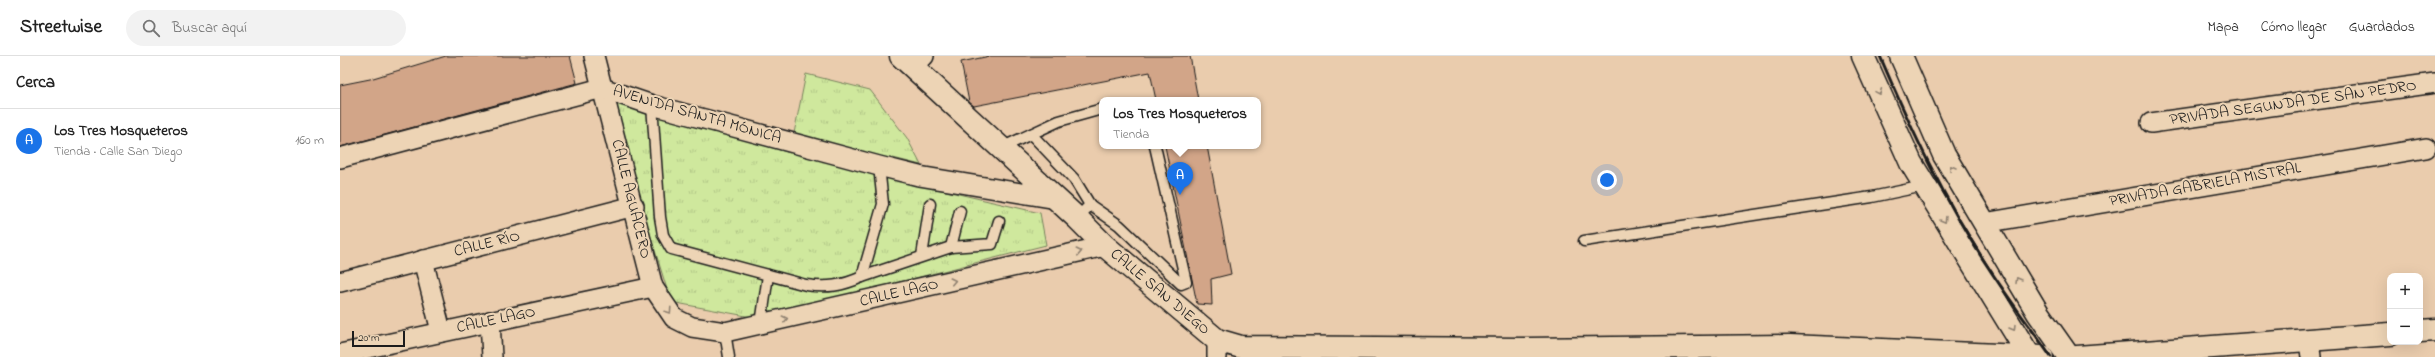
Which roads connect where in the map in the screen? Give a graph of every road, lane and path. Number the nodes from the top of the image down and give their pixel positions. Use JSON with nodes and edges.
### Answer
{"nodes":[{"id":1,"x":594,"y":56,"type":"edge"},
{"id":2,"x":1863,"y":56,"type":"edge"},
{"id":3,"x":1901,"y":56,"type":"edge"},
{"id":4,"x":907,"y":57,"type":"edge"},
{"id":5,"x":2435,"y":83,"type":"edge"},
{"id":6,"x":602,"y":88,"type":"junction"},
{"id":7,"x":652,"y":105,"type":"junction"},
{"id":8,"x":1099,"y":110,"type":"edge"},
{"id":9,"x":2150,"y":123,"type":"dead end"},
{"id":10,"x":1030,"y":134,"type":"junction"},
{"id":11,"x":1001,"y":148,"type":"junction"},
{"id":12,"x":2426,"y":148,"type":"dead end"},
{"id":13,"x":1156,"y":149,"type":"edge"},
{"id":14,"x":340,"y":158,"type":"edge"},
{"id":15,"x":879,"y":166,"type":"junction"},
{"id":16,"x":1924,"y":186,"type":"junction"},
{"id":17,"x":1057,"y":200,"type":"junction"},
{"id":18,"x":930,"y":204,"type":"dead end"},
{"id":19,"x":634,"y":206,"type":"junction"},
{"id":20,"x":960,"y":211,"type":"dead end"},
{"id":21,"x":1083,"y":211,"type":"junction"},
{"id":22,"x":999,"y":221,"type":"dead end"},
{"id":23,"x":1984,"y":223,"type":"junction"},
{"id":24,"x":1584,"y":241,"type":"dead end"},
{"id":25,"x":1105,"y":246,"type":"junction"},
{"id":26,"x":951,"y":247,"type":"junction"},
{"id":27,"x":922,"y":256,"type":"junction"},
{"id":28,"x":423,"y":260,"type":"junction"},
{"id":29,"x":768,"y":275,"type":"junction"},
{"id":30,"x":862,"y":277,"type":"junction"},
{"id":31,"x":340,"y":282,"type":"edge"},
{"id":32,"x":653,"y":287,"type":"junction"},
{"id":33,"x":490,"y":321,"type":"junction"},
{"id":34,"x":762,"y":324,"type":"junction"},
{"id":35,"x":692,"y":327,"type":"joint"},
{"id":36,"x":441,"y":331,"type":"junction"},
{"id":37,"x":725,"y":332,"type":"junction"},
{"id":38,"x":2387,"y":335,"type":"edge"},
{"id":39,"x":1217,"y":349,"type":"edge"},
{"id":40,"x":2310,"y":349,"type":"edge"},
{"id":41,"x":371,"y":352,"type":"edge"},
{"id":42,"x":1384,"y":353,"type":"edge"},
{"id":43,"x":340,"y":354,"type":"edge"},
{"id":44,"x":492,"y":357,"type":"edge"},
{"id":45,"x":729,"y":357,"type":"edge"},
{"id":46,"x":2030,"y":357,"type":"edge"},
{"id":47,"x":2042,"y":357,"type":"edge"},
{"id":48,"x":2069,"y":357,"type":"edge"},
{"id":49,"x":2077,"y":357,"type":"edge"}],
"edges":[{"from":1,"to":6,"type":"street","name":"CALLE AGUACERO"},
{"from":2,"to":16,"type":"main road","one_way":true},
{"from":23,"to":3,"type":"main road","one_way":true},
{"from":4,"to":11,"type":"main road","name":"CALLE SAN DIEGO"},
{"from":5,"to":9,"type":"street","name":"PRIVADA SEGUNDA DE SAN PEDRO"},
{"from":6,"to":7,"type":"street","name":"AVENIDA SANTA MÓNICA"},
{"from":6,"to":14,"type":"street","name":"AVENIDA SANTA MÓNICA"},
{"from":6,"to":19,"type":"street","name":"CALLE AGUACERO"},
{"from":7,"to":15,"type":"street","name":"AVENIDA SANTA MÓNICA"},
{"from":7,"to":29,"type":"lane"},
{"from":8,"to":10,"type":"lane"},
{"from":10,"to":11,"type":"lane"},
{"from":10,"to":21,"type":"lane"},
{"from":11,"to":17,"type":"main road","name":"CALLE SAN DIEGO"},
{"from":12,"to":23,"type":"street","name":"PRIVADA GABRIELA MISTRAL"},
{"from":13,"to":21,"type":"lane"},
{"from":15,"to":17,"type":"street","name":"AVENIDA SANTA MÓNICA"},
{"from":15,"to":30,"type":"lane"},
{"from":16,"to":24,"type":"lane"},
{"from":16,"to":46,"type":"main road","one_way":true},
{"from":17,"to":21,"type":"main road","name":"CALLE SAN DIEGO"},
{"from":18,"to":27,"type":"lane"},
{"from":19,"to":28,"type":"street","name":"CALLE RÍO"},
{"from":19,"to":32,"type":"street","name":"CALLE AGUACERO"},
{"from":20,"to":26,"type":"lane"},
{"from":21,"to":25,"type":"main road","name":"CALLE SAN DIEGO"},
{"from":22,"to":26,"type":"lane"},
{"from":48,"to":23,"type":"main road","one_way":true},
{"from":34,"to":25,"type":"street","name":"CALLE LAGO","one_way":true},
{"from":25,"to":39,"type":"main road","name":"CALLE SAN DIEGO"},
{"from":26,"to":27,"type":"lane"},
{"from":27,"to":30,"type":"lane"},
{"from":28,"to":31,"type":"street","name":"CALLE RÍO"},
{"from":28,"to":36,"type":"street"},
{"from":29,"to":30,"type":"lane"},
{"from":29,"to":34,"type":"lane"},
{"from":32,"to":33,"type":"street","name":"CALLE LAGO"},
{"from":32,"to":35,"type":"street","name":"CALLE AGUACERO","one_way":true},
{"from":33,"to":36,"type":"street","name":"CALLE LAGO"},
{"from":33,"to":44,"type":"street"},
{"from":34,"to":37,"type":"street","name":"CALLE LAGO"},
{"from":35,"to":37,"type":"street","name":"CALLE LAGO"},
{"from":36,"to":41,"type":"street","name":"CALLE LAGO"},
{"from":37,"to":45,"type":"lane"},
{"from":38,"to":40,"type":"main road"},
{"from":39,"to":42,"type":"main road","name":"CALLE SAN DIEGO"},
{"from":40,"to":49,"type":"main road"},
{"from":41,"to":43,"type":"street","name":"CALLE LAGO"},
{"from":42,"to":46,"type":"main road","name":"CALLE SAN DIEGO"},
{"from":46,"to":47,"type":"main road","name":"CALLE SAN DIEGO"}]}
